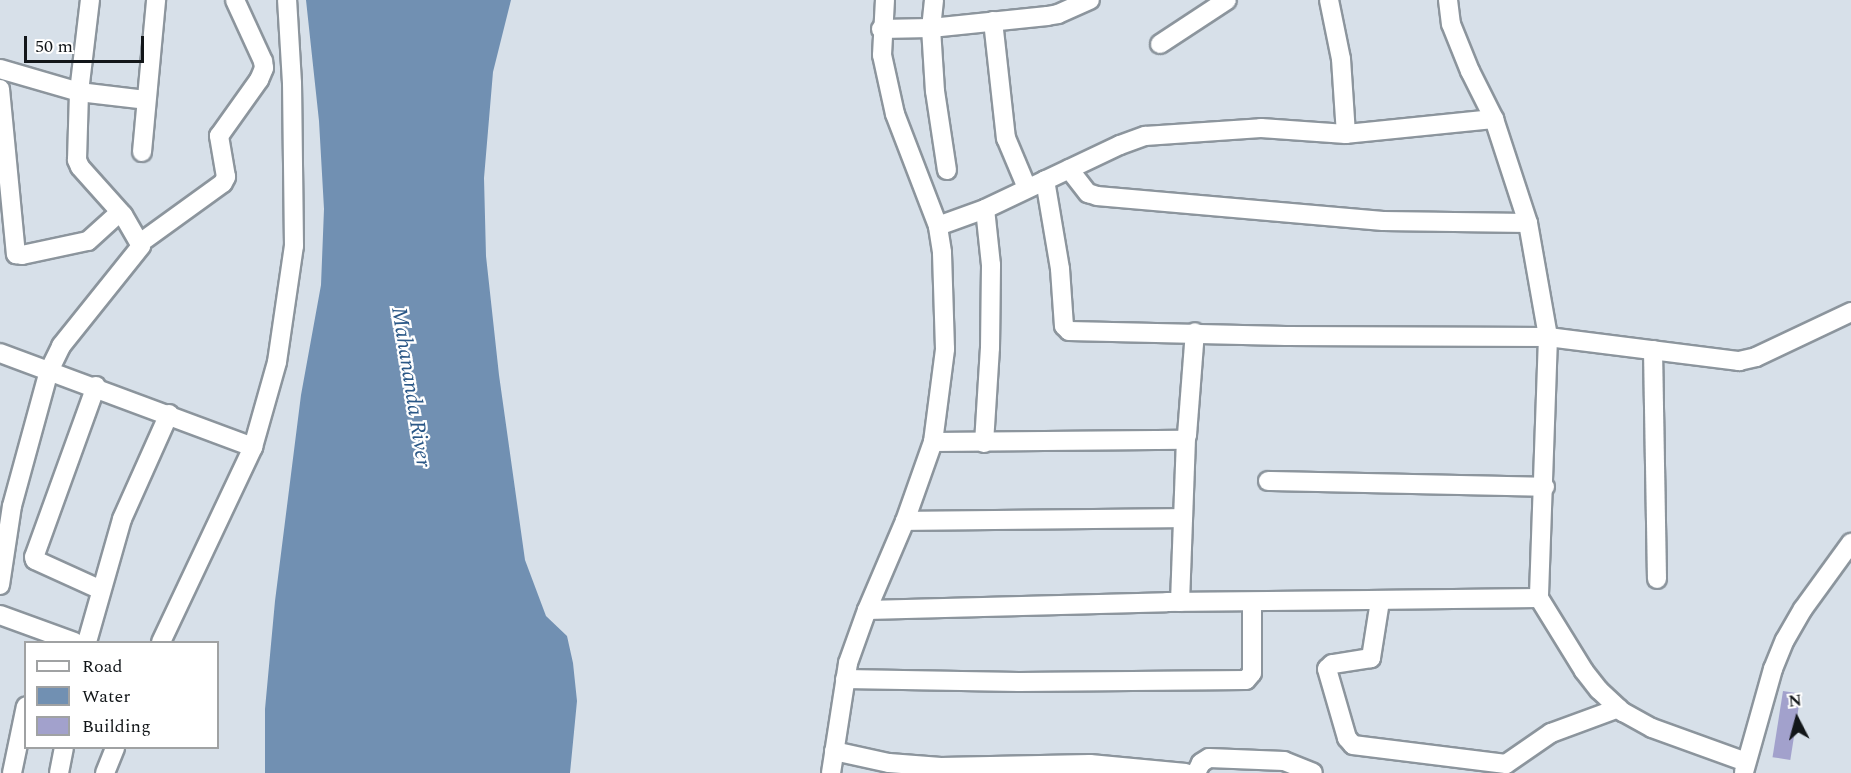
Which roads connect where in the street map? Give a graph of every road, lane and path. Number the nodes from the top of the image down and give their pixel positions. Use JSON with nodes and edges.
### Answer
{"nodes":[{"id":1,"x":90,"y":0,"type":"edge"},
{"id":2,"x":156,"y":0,"type":"edge"},
{"id":3,"x":235,"y":0,"type":"edge"},
{"id":4,"x":286,"y":0,"type":"edge"},
{"id":5,"x":885,"y":0,"type":"edge"},
{"id":6,"x":934,"y":0,"type":"edge"},
{"id":7,"x":1090,"y":0,"type":"edge"},
{"id":8,"x":1227,"y":0,"type":"edge"},
{"id":9,"x":1329,"y":0,"type":"edge"},
{"id":10,"x":1448,"y":0,"type":"edge"},
{"id":11,"x":993,"y":21,"type":"junction"},
{"id":12,"x":931,"y":28,"type":"junction"},
{"id":13,"x":881,"y":29,"type":"junction"},
{"id":14,"x":1160,"y":44,"type":"dead end"},
{"id":15,"x":0,"y":69,"type":"edge"},
{"id":16,"x":0,"y":89,"type":"edge"},
{"id":17,"x":79,"y":92,"type":"junction"},
{"id":18,"x":146,"y":100,"type":"junction"},
{"id":19,"x":1494,"y":119,"type":"junction"},
{"id":20,"x":1346,"y":134,"type":"junction"},
{"id":21,"x":142,"y":152,"type":"dead end"},
{"id":22,"x":1069,"y":169,"type":"junction"},
{"id":23,"x":947,"y":170,"type":"dead end"},
{"id":24,"x":1045,"y":180,"type":"junction"},
{"id":25,"x":1027,"y":188,"type":"junction"},
{"id":26,"x":985,"y":209,"type":"junction"},
{"id":27,"x":120,"y":212,"type":"junction"},
{"id":28,"x":1528,"y":224,"type":"junction"},
{"id":29,"x":938,"y":226,"type":"junction"},
{"id":30,"x":140,"y":243,"type":"junction"},
{"id":31,"x":8,"y":254,"type":"edge"},
{"id":32,"x":1851,"y":312,"type":"edge"},
{"id":33,"x":1195,"y":332,"type":"junction"},
{"id":34,"x":1548,"y":337,"type":"junction"},
{"id":35,"x":1653,"y":350,"type":"junction"},
{"id":36,"x":0,"y":353,"type":"edge"},
{"id":37,"x":49,"y":371,"type":"junction"},
{"id":38,"x":96,"y":386,"type":"junction"},
{"id":39,"x":169,"y":414,"type":"junction"},
{"id":40,"x":1186,"y":438,"type":"junction"},
{"id":41,"x":933,"y":442,"type":"junction"},
{"id":42,"x":984,"y":443,"type":"junction"},
{"id":43,"x":253,"y":447,"type":"junction"},
{"id":44,"x":1268,"y":480,"type":"dead end"},
{"id":45,"x":1545,"y":487,"type":"junction"},
{"id":46,"x":1183,"y":518,"type":"junction"},
{"id":47,"x":905,"y":521,"type":"junction"},
{"id":48,"x":1851,"y":543,"type":"edge"},
{"id":49,"x":1657,"y":579,"type":"dead end"},
{"id":50,"x":0,"y":585,"type":"edge"},
{"id":51,"x":101,"y":590,"type":"junction"},
{"id":52,"x":1539,"y":598,"type":"junction"},
{"id":53,"x":1380,"y":601,"type":"junction"},
{"id":54,"x":1180,"y":602,"type":"junction"},
{"id":55,"x":1252,"y":602,"type":"junction"},
{"id":56,"x":867,"y":610,"type":"junction"},
{"id":57,"x":0,"y":615,"type":"edge"},
{"id":58,"x":40,"y":636,"type":"edge"},
{"id":59,"x":68,"y":641,"type":"edge"},
{"id":60,"x":87,"y":641,"type":"edge"},
{"id":61,"x":161,"y":641,"type":"edge"},
{"id":62,"x":845,"y":679,"type":"junction"},
{"id":63,"x":1618,"y":708,"type":"junction"},
{"id":64,"x":24,"y":716,"type":"edge"},
{"id":65,"x":64,"y":749,"type":"edge"},
{"id":66,"x":115,"y":749,"type":"edge"},
{"id":67,"x":834,"y":751,"type":"junction"},
{"id":68,"x":1243,"y":766,"type":"edge"},
{"id":69,"x":1745,"y":767,"type":"edge"},
{"id":70,"x":12,"y":773,"type":"edge"},
{"id":71,"x":59,"y":773,"type":"edge"},
{"id":72,"x":105,"y":773,"type":"edge"},
{"id":73,"x":831,"y":773,"type":"edge"},
{"id":74,"x":1186,"y":773,"type":"edge"},
{"id":75,"x":1196,"y":773,"type":"edge"},
{"id":76,"x":1312,"y":773,"type":"edge"}],
"edges":[{"from":1,"to":17,"type":"street"},
{"from":2,"to":18,"type":"street"},
{"from":3,"to":30,"type":"street"},
{"from":4,"to":43,"type":"street"},
{"from":5,"to":13,"type":"street"},
{"from":6,"to":12,"type":"street"},
{"from":7,"to":11,"type":"street"},
{"from":8,"to":14,"type":"street"},
{"from":9,"to":20,"type":"street"},
{"from":10,"to":19,"type":"street"},
{"from":11,"to":12,"type":"street"},
{"from":11,"to":25,"type":"street"},
{"from":12,"to":13,"type":"street"},
{"from":12,"to":23,"type":"street"},
{"from":13,"to":29,"type":"street"},
{"from":15,"to":17,"type":"street"},
{"from":16,"to":31,"type":"street"},
{"from":17,"to":18,"type":"street"},
{"from":17,"to":27,"type":"street"},
{"from":18,"to":21,"type":"street"},
{"from":19,"to":20,"type":"street"},
{"from":19,"to":28,"type":"street"},
{"from":20,"to":22,"type":"street"},
{"from":22,"to":24,"type":"street"},
{"from":22,"to":28,"type":"street"},
{"from":24,"to":25,"type":"street"},
{"from":24,"to":33,"type":"street"},
{"from":25,"to":26,"type":"street"},
{"from":26,"to":29,"type":"street"},
{"from":26,"to":42,"type":"street"},
{"from":27,"to":30,"type":"street"},
{"from":27,"to":31,"type":"street"},
{"from":28,"to":34,"type":"street"},
{"from":29,"to":41,"type":"street"},
{"from":30,"to":37,"type":"street"},
{"from":32,"to":35,"type":"street"},
{"from":33,"to":34,"type":"street"},
{"from":33,"to":40,"type":"street"},
{"from":34,"to":35,"type":"street"},
{"from":34,"to":45,"type":"street"},
{"from":35,"to":49,"type":"street"},
{"from":36,"to":37,"type":"street"},
{"from":37,"to":38,"type":"street"},
{"from":37,"to":50,"type":"street"},
{"from":38,"to":39,"type":"street"},
{"from":38,"to":51,"type":"street"},
{"from":39,"to":43,"type":"street"},
{"from":39,"to":51,"type":"street"},
{"from":40,"to":42,"type":"street"},
{"from":40,"to":46,"type":"street"},
{"from":41,"to":42,"type":"street"},
{"from":41,"to":47,"type":"street"},
{"from":43,"to":61,"type":"street"},
{"from":44,"to":45,"type":"street"},
{"from":45,"to":52,"type":"street"},
{"from":46,"to":47,"type":"street"},
{"from":46,"to":54,"type":"street"},
{"from":47,"to":56,"type":"street"},
{"from":48,"to":69,"type":"street"},
{"from":51,"to":60,"type":"street"},
{"from":52,"to":53,"type":"street"},
{"from":52,"to":63,"type":"street"},
{"from":53,"to":55,"type":"street"},
{"from":53,"to":63,"type":"street"},
{"from":54,"to":55,"type":"street"},
{"from":54,"to":56,"type":"street"},
{"from":55,"to":62,"type":"street"},
{"from":56,"to":62,"type":"street"},
{"from":57,"to":58,"type":"street"},
{"from":58,"to":59,"type":"street"},
{"from":62,"to":67,"type":"street"},
{"from":63,"to":69,"type":"street"},
{"from":64,"to":70,"type":"street"},
{"from":65,"to":71,"type":"street"},
{"from":66,"to":72,"type":"street"},
{"from":67,"to":73,"type":"street"},
{"from":67,"to":74,"type":"street"},
{"from":68,"to":75,"type":"street"},
{"from":68,"to":76,"type":"street"}]}
